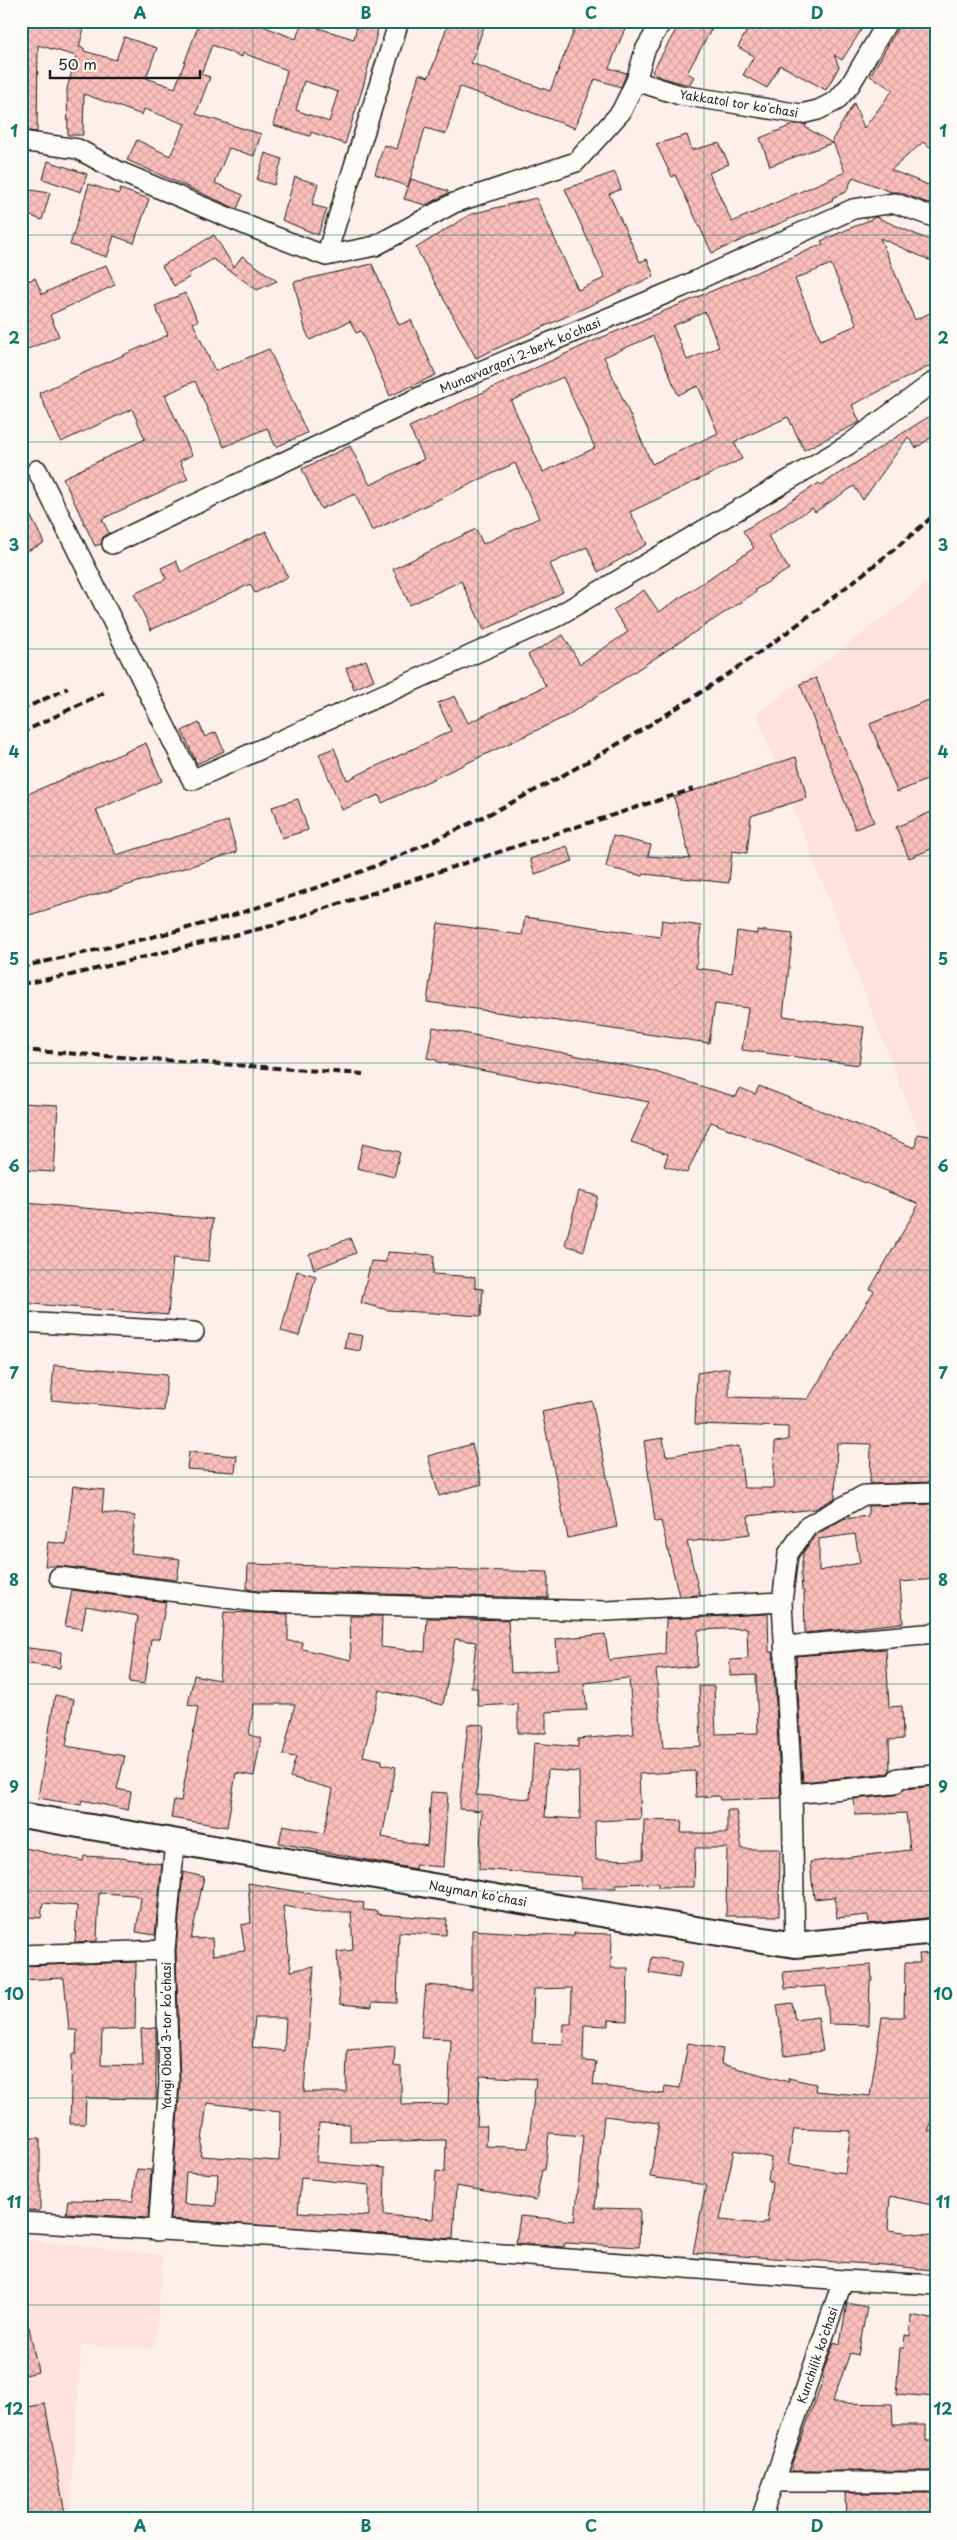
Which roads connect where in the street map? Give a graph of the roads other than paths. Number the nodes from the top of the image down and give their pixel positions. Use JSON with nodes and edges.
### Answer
{"nodes":[{"id":1,"x":400,"y":21,"type":"edge"},
{"id":2,"x":662,"y":21,"type":"edge"},
{"id":3,"x":888,"y":21,"type":"edge"},
{"id":4,"x":636,"y":81,"type":"junction"},
{"id":5,"x":21,"y":141,"type":"edge"},
{"id":6,"x":936,"y":218,"type":"edge"},
{"id":7,"x":326,"y":256,"type":"junction"},
{"id":8,"x":936,"y":380,"type":"edge"},
{"id":9,"x":37,"y":470,"type":"dead end"},
{"id":10,"x":112,"y":544,"type":"dead end"},
{"id":11,"x":21,"y":1322,"type":"edge"},
{"id":12,"x":194,"y":1332,"type":"dead end"},
{"id":13,"x":936,"y":1493,"type":"edge"},
{"id":14,"x":59,"y":1577,"type":"dead end"},
{"id":15,"x":782,"y":1602,"type":"junction"},
{"id":16,"x":936,"y":1633,"type":"edge"},
{"id":17,"x":784,"y":1646,"type":"junction"},
{"id":18,"x":936,"y":1774,"type":"edge"},
{"id":19,"x":792,"y":1794,"type":"junction"},
{"id":20,"x":21,"y":1815,"type":"edge"},
{"id":21,"x":174,"y":1840,"type":"junction"},
{"id":22,"x":936,"y":1932,"type":"edge"},
{"id":23,"x":795,"y":1945,"type":"junction"},
{"id":24,"x":165,"y":1950,"type":"junction"},
{"id":25,"x":21,"y":1955,"type":"edge"},
{"id":26,"x":21,"y":2222,"type":"edge"},
{"id":27,"x":158,"y":2232,"type":"junction"},
{"id":28,"x":843,"y":2280,"type":"junction"},
{"id":29,"x":936,"y":2285,"type":"edge"},
{"id":30,"x":774,"y":2482,"type":"junction"},
{"id":31,"x":936,"y":2482,"type":"edge"},
{"id":32,"x":760,"y":2519,"type":"edge"}],
"edges":[{"from":1,"to":7,"type":"street"},
{"from":2,"to":4,"type":"street"},
{"from":3,"to":4,"type":"street","name":"Yakkatol tor koʻchasi"},
{"from":4,"to":7,"type":"street"},
{"from":5,"to":7,"type":"street"},
{"from":6,"to":10,"type":"street","name":"Munavvarqori 2-berk koʻchasi"},
{"from":8,"to":9,"type":"street"},
{"from":11,"to":12,"type":"street"},
{"from":13,"to":15,"type":"street"},
{"from":14,"to":15,"type":"street"},
{"from":15,"to":17,"type":"street"},
{"from":16,"to":17,"type":"street"},
{"from":17,"to":19,"type":"street"},
{"from":18,"to":19,"type":"street"},
{"from":19,"to":23,"type":"street"},
{"from":20,"to":21,"type":"main road","name":"Nayman koʻchasi"},
{"from":21,"to":23,"type":"main road","name":"Nayman koʻchasi"},
{"from":21,"to":24,"type":"street","name":"Yangi Obod 3-tor koʻchasi"},
{"from":22,"to":23,"type":"main road","name":"Nayman koʻchasi"},
{"from":24,"to":25,"type":"street"},
{"from":24,"to":27,"type":"street","name":"Yangi Obod 3-tor koʻchasi"},
{"from":26,"to":27,"type":"street"},
{"from":27,"to":28,"type":"street"},
{"from":28,"to":29,"type":"street"},
{"from":28,"to":30,"type":"street","name":"Kunchilik koʻchasi"},
{"from":30,"to":31,"type":"street"},
{"from":30,"to":32,"type":"street","name":"Kunchilik koʻchasi"}]}
